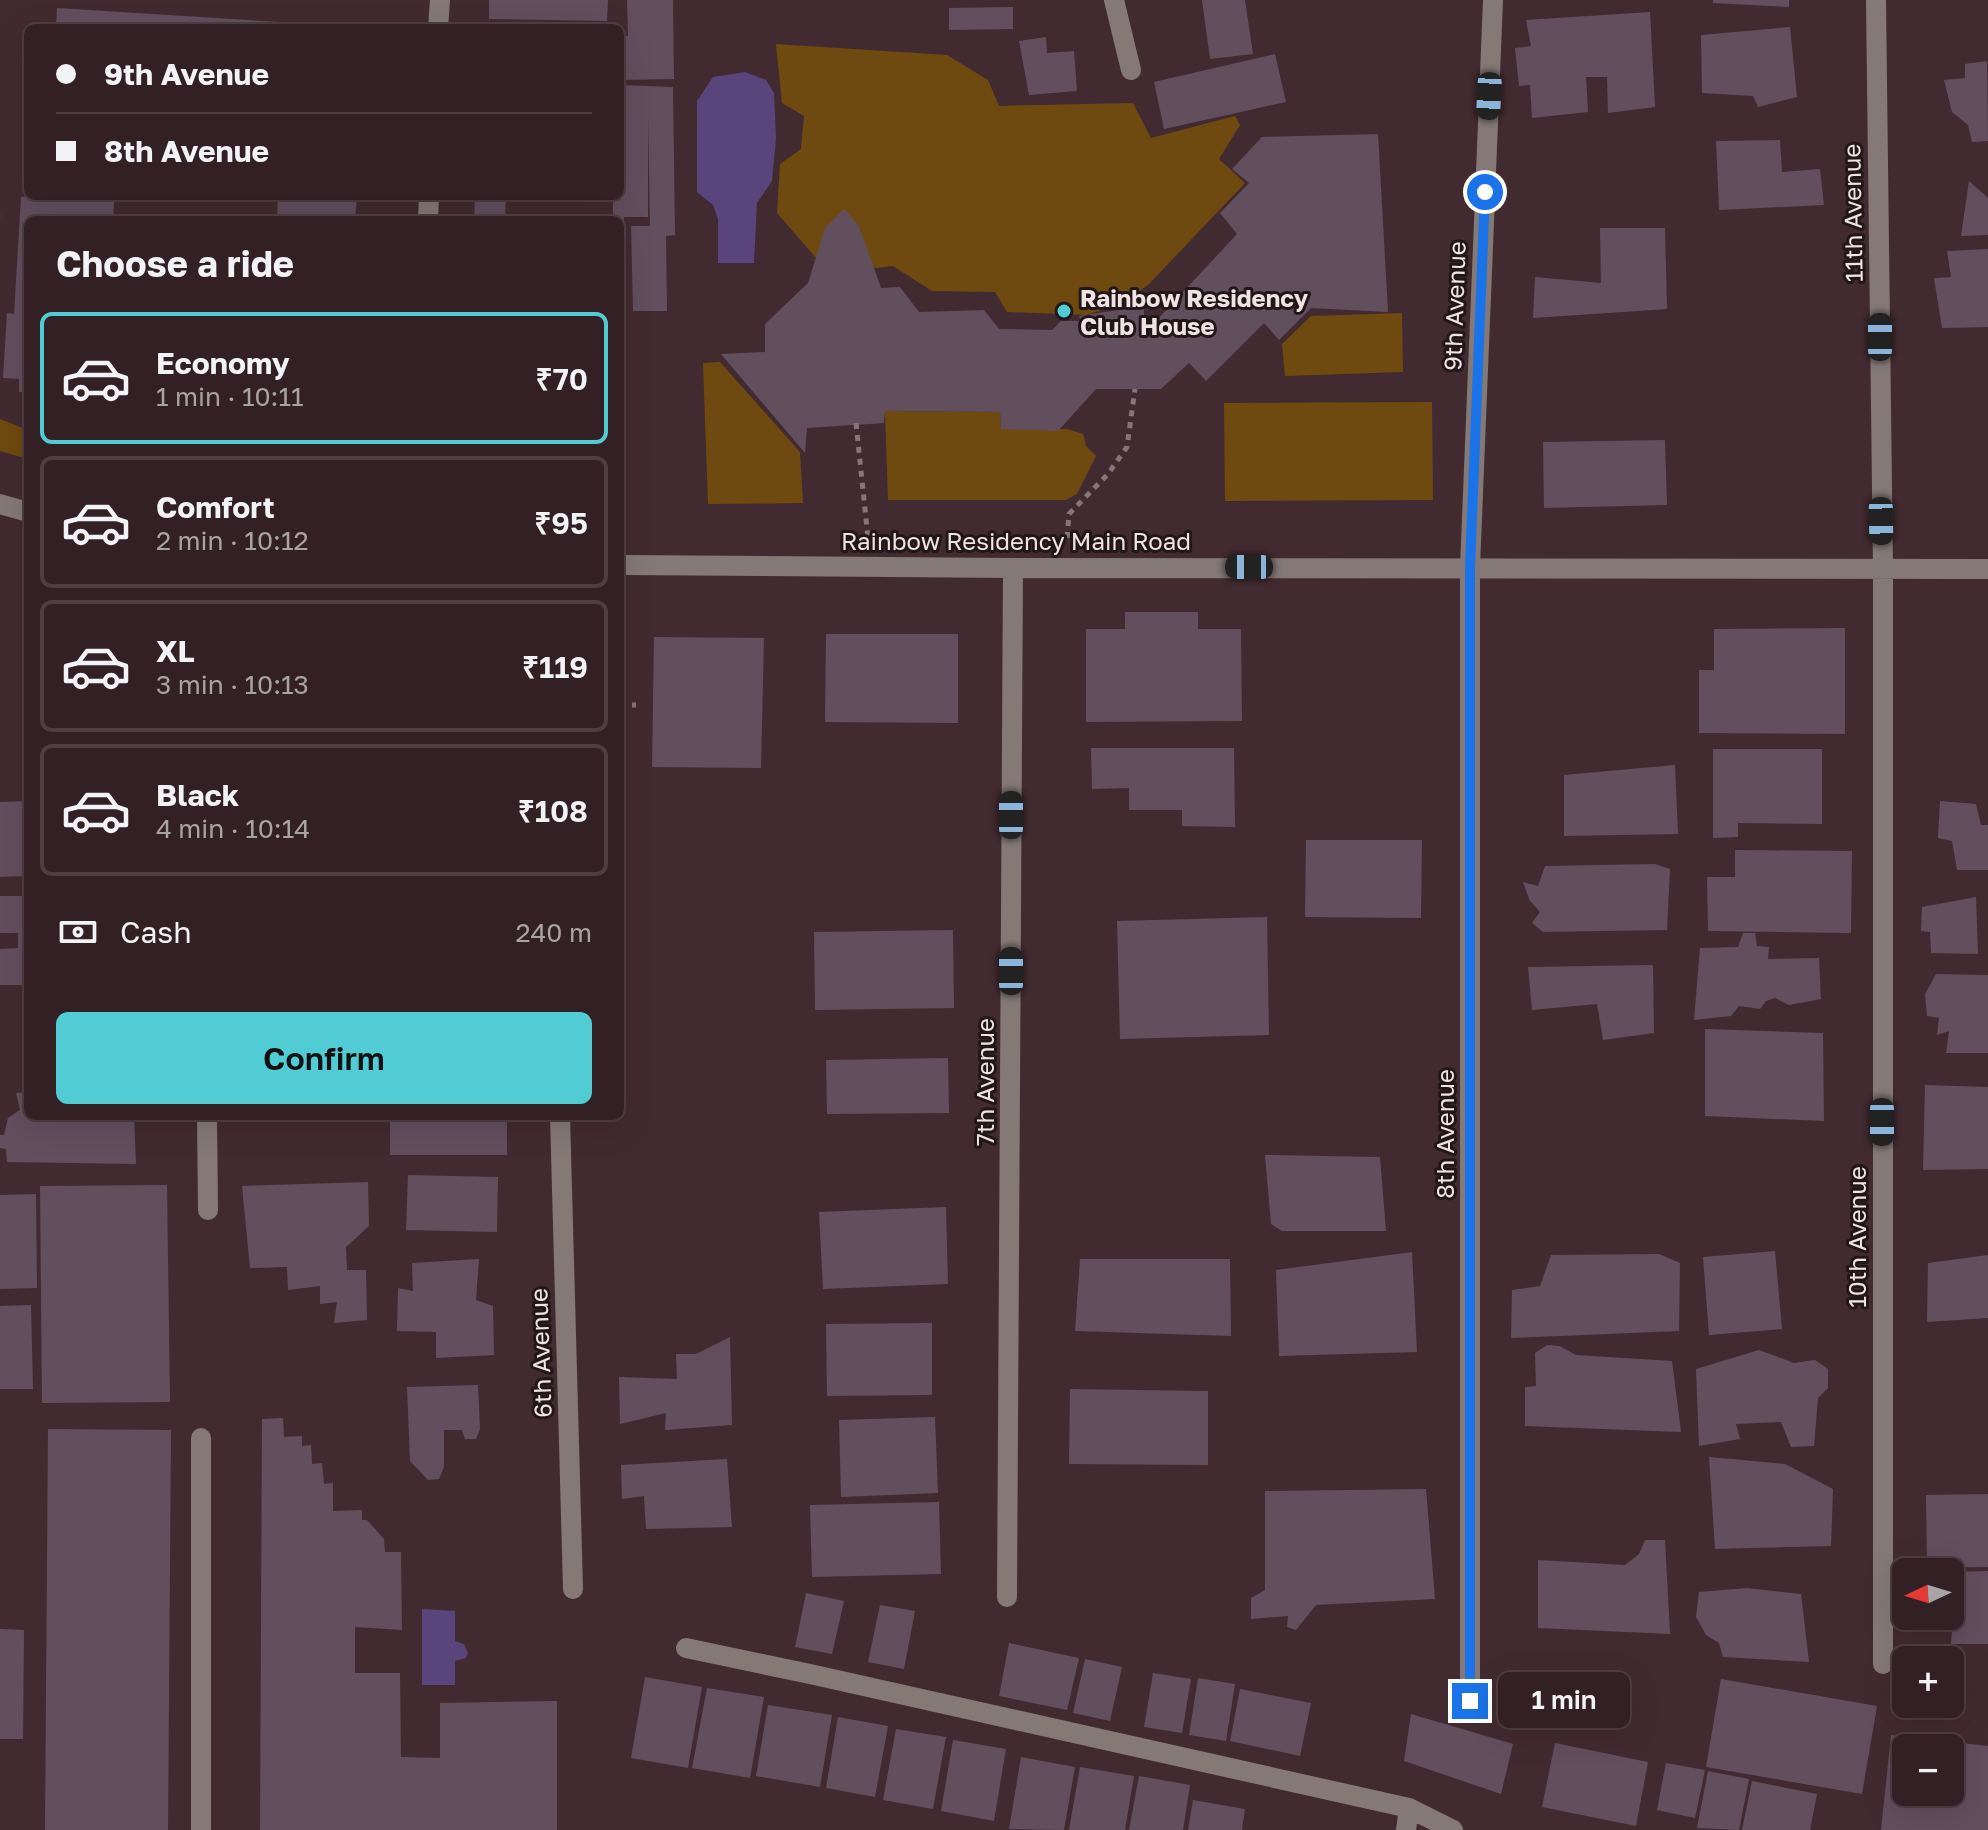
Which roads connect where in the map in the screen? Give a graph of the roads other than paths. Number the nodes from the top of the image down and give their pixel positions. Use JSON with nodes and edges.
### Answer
{"nodes":[{"id":1,"x":440,"y":0,"type":"edge"},
{"id":2,"x":1114,"y":0,"type":"edge"},
{"id":3,"x":1493,"y":0,"type":"edge"},
{"id":4,"x":1876,"y":0,"type":"edge"},
{"id":5,"x":438,"y":24,"type":"edge"},
{"id":6,"x":1131,"y":70,"type":"dead end"},
{"id":7,"x":0,"y":504,"type":"edge"},
{"id":8,"x":24,"y":511,"type":"edge"},
{"id":9,"x":624,"y":565,"type":"edge"},
{"id":10,"x":1470,"y":567,"type":"junction"},
{"id":11,"x":1013,"y":568,"type":"junction"},
{"id":12,"x":1883,"y":569,"type":"junction"},
{"id":13,"x":1988,"y":569,"type":"edge"},
{"id":14,"x":207,"y":1120,"type":"edge"},
{"id":15,"x":560,"y":1120,"type":"edge"},
{"id":16,"x":208,"y":1210,"type":"dead end"},
{"id":17,"x":201,"y":1438,"type":"dead end"},
{"id":18,"x":573,"y":1589,"type":"dead end"},
{"id":19,"x":1007,"y":1597,"type":"dead end"},
{"id":20,"x":686,"y":1648,"type":"dead end"},
{"id":21,"x":1883,"y":1664,"type":"dead end"},
{"id":22,"x":1470,"y":1701,"type":"dead end"},
{"id":23,"x":1409,"y":1808,"type":"junction"},
{"id":24,"x":201,"y":1830,"type":"edge"},
{"id":25,"x":1406,"y":1830,"type":"edge"},
{"id":26,"x":1453,"y":1830,"type":"edge"}],
"edges":[{"from":1,"to":5,"type":"street"},
{"from":2,"to":6,"type":"street"},
{"from":3,"to":10,"type":"street","name":"9th Avenue"},
{"from":4,"to":12,"type":"street","name":"11th Avenue"},
{"from":7,"to":8,"type":"street"},
{"from":9,"to":11,"type":"street","name":"Rainbow Residency Main Road"},
{"from":10,"to":11,"type":"street","name":"Rainbow Residency Main Road"},
{"from":10,"to":12,"type":"street","name":"Rainbow Residency Main Road"},
{"from":10,"to":22,"type":"street","name":"8th Avenue"},
{"from":11,"to":19,"type":"street","name":"7th Avenue"},
{"from":12,"to":13,"type":"street","name":"Rainbow Residency Main Road"},
{"from":12,"to":21,"type":"street","name":"10th Avenue"},
{"from":14,"to":16,"type":"street"},
{"from":15,"to":18,"type":"street","name":"6th Avenue"},
{"from":17,"to":24,"type":"street"},
{"from":20,"to":23,"type":"street"},
{"from":23,"to":25,"type":"street"},
{"from":23,"to":26,"type":"street"}]}
